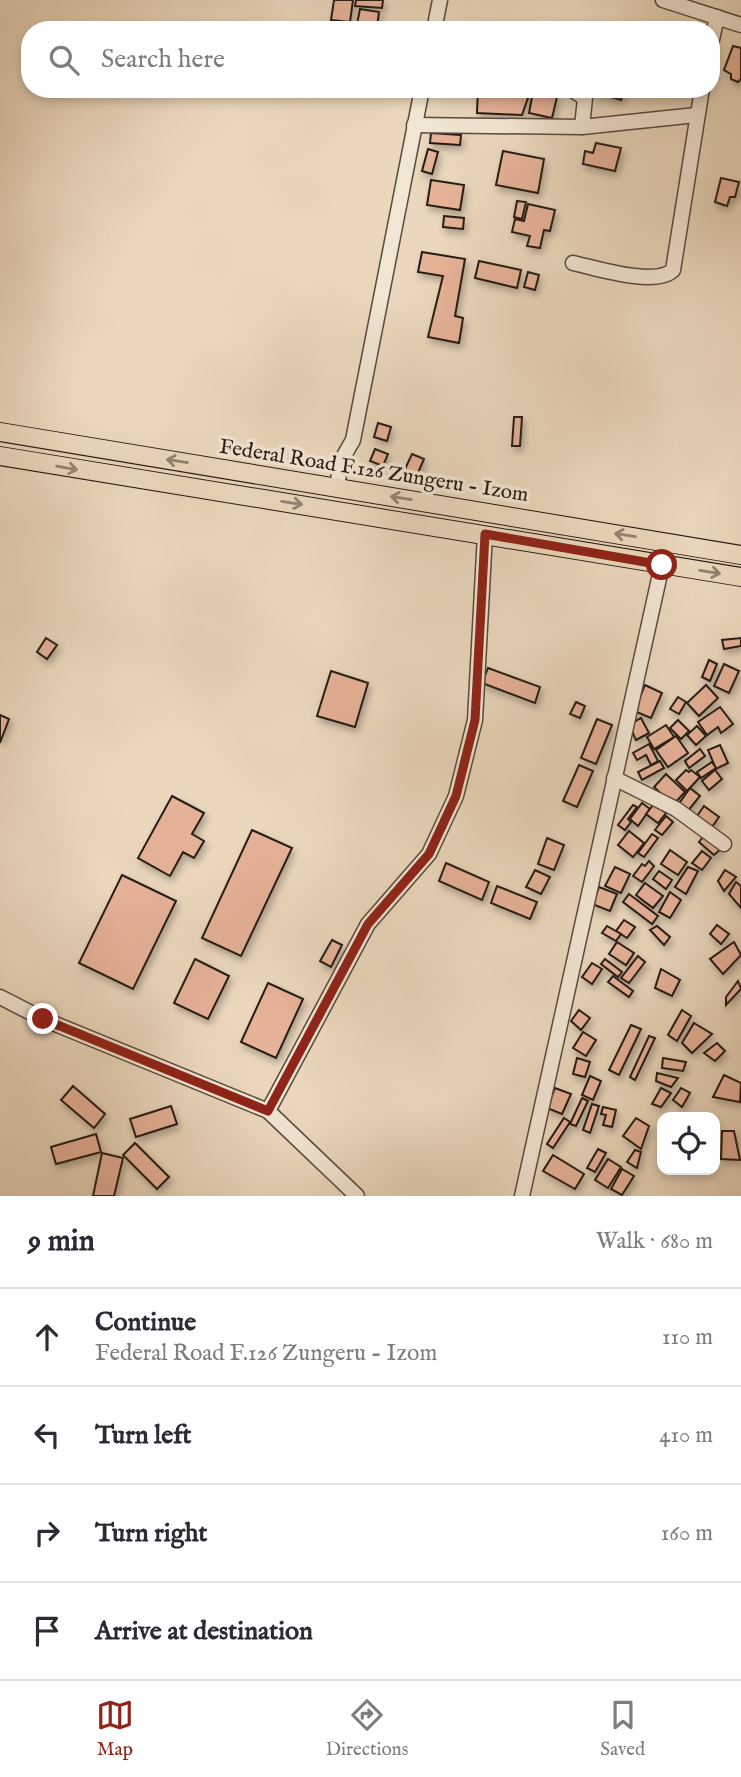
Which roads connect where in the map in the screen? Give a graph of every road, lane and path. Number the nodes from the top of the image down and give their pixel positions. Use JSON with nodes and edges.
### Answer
{"nodes":[{"id":1,"x":440,"y":0,"type":"edge"},
{"id":2,"x":663,"y":0,"type":"edge"},
{"id":3,"x":717,"y":17,"type":"junction"},
{"id":4,"x":436,"y":21,"type":"edge"},
{"id":5,"x":716,"y":21,"type":"edge"},
{"id":6,"x":741,"y":25,"type":"edge"},
{"id":7,"x":420,"y":98,"type":"edge"},
{"id":8,"x":585,"y":98,"type":"edge"},
{"id":9,"x":700,"y":98,"type":"edge"},
{"id":10,"x":696,"y":115,"type":"junction"},
{"id":11,"x":414,"y":125,"type":"junction"},
{"id":12,"x":582,"y":127,"type":"junction"},
{"id":13,"x":573,"y":263,"type":"dead end"},
{"id":14,"x":0,"y":432,"type":"edge"},
{"id":15,"x":127,"y":452,"type":"junction"},
{"id":16,"x":0,"y":456,"type":"edge"},
{"id":17,"x":124,"y":478,"type":"junction"},
{"id":18,"x":337,"y":487,"type":"junction"},
{"id":19,"x":485,"y":534,"type":"junction"},
{"id":20,"x":741,"y":555,"type":"edge"},
{"id":21,"x":662,"y":565,"type":"junction"},
{"id":22,"x":741,"y":577,"type":"edge"},
{"id":23,"x":614,"y":778,"type":"junction"},
{"id":24,"x":724,"y":844,"type":"dead end"},
{"id":25,"x":0,"y":997,"type":"edge"},
{"id":26,"x":268,"y":1111,"type":"junction"},
{"id":27,"x":356,"y":1196,"type":"edge"},
{"id":28,"x":522,"y":1196,"type":"edge"}],
"edges":[{"from":1,"to":4,"type":"street"},
{"from":2,"to":3,"type":"street"},
{"from":3,"to":5,"type":"street"},
{"from":3,"to":6,"type":"street"},
{"from":7,"to":11,"type":"street"},
{"from":8,"to":12,"type":"street"},
{"from":9,"to":10,"type":"street"},
{"from":10,"to":12,"type":"street"},
{"from":10,"to":13,"type":"street"},
{"from":11,"to":12,"type":"street"},
{"from":11,"to":18,"type":"street"},
{"from":14,"to":15,"type":"main road","name":"Federal Road F.126 Zungeru - Izom"},
{"from":15,"to":17,"type":"main road"},
{"from":18,"to":15,"type":"main road","name":"Federal Road F.126 Zungeru - Izom","one_way":true},
{"from":16,"to":17,"type":"main road","one_way":true},
{"from":17,"to":19,"type":"main road","one_way":true},
{"from":20,"to":18,"type":"main road","name":"Federal Road F.126 Zungeru - Izom","one_way":true},
{"from":19,"to":21,"type":"main road"},
{"from":19,"to":26,"type":"street"},
{"from":21,"to":22,"type":"main road","one_way":true},
{"from":21,"to":23,"type":"street"},
{"from":23,"to":24,"type":"street"},
{"from":23,"to":28,"type":"street"},
{"from":25,"to":26,"type":"street"},
{"from":26,"to":27,"type":"street"}]}
